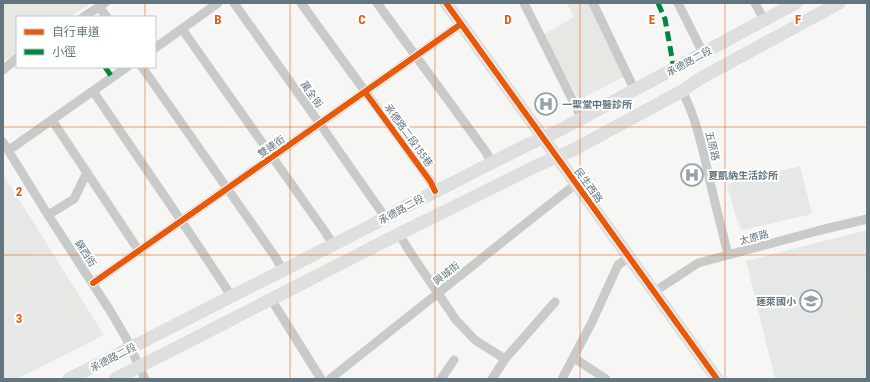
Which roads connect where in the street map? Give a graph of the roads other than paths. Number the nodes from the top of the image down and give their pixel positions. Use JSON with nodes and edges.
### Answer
{"nodes":[{"id":1,"x":218,"y":3,"type":"edge"},
{"id":2,"x":234,"y":3,"type":"edge"},
{"id":3,"x":301,"y":3,"type":"edge"},
{"id":4,"x":377,"y":3,"type":"edge"},
{"id":5,"x":446,"y":3,"type":"edge"},
{"id":6,"x":524,"y":3,"type":"edge"},
{"id":7,"x":593,"y":3,"type":"edge"},
{"id":8,"x":678,"y":3,"type":"edge"},
{"id":9,"x":755,"y":3,"type":"edge"},
{"id":10,"x":796,"y":3,"type":"edge"},
{"id":11,"x":839,"y":3,"type":"edge"},
{"id":12,"x":102,"y":5,"type":"edge"},
{"id":13,"x":85,"y":16,"type":"edge"},
{"id":14,"x":106,"y":16,"type":"edge"},
{"id":15,"x":764,"y":20,"type":"junction"},
{"id":16,"x":461,"y":24,"type":"junction"},
{"id":17,"x":182,"y":28,"type":"junction"},
{"id":18,"x":156,"y":47,"type":"edge"},
{"id":19,"x":703,"y":53,"type":"junction"},
{"id":20,"x":416,"y":56,"type":"junction"},
{"id":21,"x":16,"y":59,"type":"edge"},
{"id":22,"x":126,"y":68,"type":"edge"},
{"id":23,"x":143,"y":68,"type":"edge"},
{"id":24,"x":3,"y":70,"type":"edge"},
{"id":25,"x":93,"y":91,"type":"junction"},
{"id":26,"x":635,"y":91,"type":"junction"},
{"id":27,"x":682,"y":91,"type":"junction"},
{"id":28,"x":365,"y":92,"type":"junction"},
{"id":29,"x":582,"y":119,"type":"junction"},
{"id":30,"x":52,"y":120,"type":"junction"},
{"id":31,"x":320,"y":124,"type":"junction"},
{"id":32,"x":543,"y":138,"type":"junction"},
{"id":33,"x":3,"y":142,"type":"edge"},
{"id":34,"x":9,"y":150,"type":"junction"},
{"id":35,"x":272,"y":157,"type":"junction"},
{"id":36,"x":557,"y":157,"type":"junction"},
{"id":37,"x":492,"y":163,"type":"junction"},
{"id":38,"x":87,"y":172,"type":"junction"},
{"id":39,"x":576,"y":184,"type":"junction"},
{"id":40,"x":228,"y":188,"type":"junction"},
{"id":41,"x":435,"y":191,"type":"junction"},
{"id":42,"x":48,"y":215,"type":"junction"},
{"id":43,"x":385,"y":218,"type":"junction"},
{"id":44,"x":867,"y":219,"type":"edge"},
{"id":45,"x":181,"y":221,"type":"junction"},
{"id":46,"x":399,"y":234,"type":"junction"},
{"id":47,"x":333,"y":245,"type":"junction"},
{"id":48,"x":139,"y":251,"type":"junction"},
{"id":49,"x":728,"y":255,"type":"junction"},
{"id":50,"x":629,"y":257,"type":"junction"},
{"id":51,"x":283,"y":271,"type":"junction"},
{"id":52,"x":93,"y":284,"type":"junction"},
{"id":53,"x":654,"y":292,"type":"junction"},
{"id":54,"x":438,"y":294,"type":"junction"},
{"id":55,"x":232,"y":297,"type":"junction"},
{"id":56,"x":271,"y":299,"type":"junction"},
{"id":57,"x":555,"y":302,"type":"dead end"},
{"id":58,"x":131,"y":348,"type":"junction"},
{"id":59,"x":574,"y":358,"type":"junction"},
{"id":60,"x":505,"y":359,"type":"junction"},
{"id":61,"x":454,"y":360,"type":"dead end"},
{"id":62,"x":139,"y":367,"type":"junction"},
{"id":63,"x":69,"y":379,"type":"edge"},
{"id":64,"x":116,"y":379,"type":"edge"},
{"id":65,"x":145,"y":379,"type":"edge"},
{"id":66,"x":321,"y":379,"type":"edge"},
{"id":67,"x":330,"y":379,"type":"edge"},
{"id":68,"x":441,"y":379,"type":"edge"},
{"id":69,"x":492,"y":379,"type":"edge"},
{"id":70,"x":562,"y":379,"type":"edge"},
{"id":71,"x":606,"y":379,"type":"edge"},
{"id":72,"x":717,"y":379,"type":"edge"}],
"edges":[{"from":1,"to":17,"type":"street"},
{"from":2,"to":31,"type":"street","name":"萬全街"},
{"from":3,"to":28,"type":"street","name":"承德路二段155巷"},
{"from":4,"to":20,"type":"street"},
{"from":5,"to":16,"type":"main road","name":"民生西路"},
{"from":6,"to":29,"type":"street"},
{"from":7,"to":26,"type":"street"},
{"from":8,"to":19,"type":"street"},
{"from":9,"to":15,"type":"street"},
{"from":10,"to":15,"type":"main road","name":"承德路二段"},
{"from":11,"to":27,"type":"main road","name":"承德路二段"},
{"from":12,"to":13,"type":"street"},
{"from":12,"to":14,"type":"street"},
{"from":15,"to":19,"type":"main road","name":"承德路二段"},
{"from":16,"to":20,"type":"street","name":"雙連街"},
{"from":16,"to":32,"type":"main road","name":"民生西路"},
{"from":17,"to":18,"type":"street"},
{"from":17,"to":35,"type":"street"},
{"from":19,"to":26,"type":"main road","name":"承德路二段"},
{"from":20,"to":28,"type":"street","name":"雙連街"},
{"from":20,"to":37,"type":"street"},
{"from":21,"to":24,"type":"street"},
{"from":22,"to":25,"type":"street"},
{"from":23,"to":40,"type":"street"},
{"from":25,"to":30,"type":"street"},
{"from":25,"to":45,"type":"street"},
{"from":26,"to":29,"type":"main road","name":"承德路二段"},
{"from":27,"to":36,"type":"main road","name":"承德路二段"},
{"from":27,"to":49,"type":"street","name":"五原路"},
{"from":28,"to":31,"type":"street","name":"雙連街"},
{"from":28,"to":41,"type":"street","name":"承德路二段155巷"},
{"from":29,"to":32,"type":"main road","name":"承德路二段"},
{"from":30,"to":34,"type":"street"},
{"from":30,"to":38,"type":"street"},
{"from":31,"to":35,"type":"street","name":"雙連街"},
{"from":31,"to":43,"type":"street","name":"萬全街"},
{"from":32,"to":36,"type":"main road","name":"民生西路"},
{"from":32,"to":37,"type":"main road","name":"承德路二段"},
{"from":33,"to":34,"type":"street","name":"錦西街"},
{"from":34,"to":42,"type":"street","name":"錦西街"},
{"from":35,"to":40,"type":"street","name":"雙連街"},
{"from":35,"to":47,"type":"street"},
{"from":36,"to":39,"type":"main road","name":"民生西路"},
{"from":36,"to":46,"type":"main road","name":"承德路二段"},
{"from":37,"to":41,"type":"main road","name":"承德路二段"},
{"from":38,"to":42,"type":"street"},
{"from":38,"to":48,"type":"street"},
{"from":39,"to":50,"type":"main road","name":"民生西路"},
{"from":39,"to":54,"type":"street","name":"興城街"},
{"from":40,"to":45,"type":"street","name":"雙連街"},
{"from":40,"to":51,"type":"street"},
{"from":41,"to":43,"type":"main road","name":"承德路二段"},
{"from":42,"to":52,"type":"street","name":"錦西街"},
{"from":43,"to":47,"type":"main road","name":"承德路二段"},
{"from":44,"to":49,"type":"street","name":"太原路"},
{"from":45,"to":48,"type":"street","name":"雙連街"},
{"from":45,"to":55,"type":"street"},
{"from":46,"to":54,"type":"street"},
{"from":46,"to":56,"type":"main road","name":"承德路二段"},
{"from":47,"to":51,"type":"main road","name":"承德路二段"},
{"from":48,"to":52,"type":"street","name":"雙連街"},
{"from":49,"to":53,"type":"street","name":"太原路"},
{"from":50,"to":53,"type":"main road","name":"民生西路"},
{"from":50,"to":59,"type":"street"},
{"from":51,"to":55,"type":"main road","name":"承德路二段"},
{"from":52,"to":58,"type":"street","name":"錦西街"},
{"from":53,"to":72,"type":"main road","name":"民生西路"},
{"from":54,"to":60,"type":"street"},
{"from":54,"to":67,"type":"street","name":"興城街"},
{"from":55,"to":58,"type":"main road","name":"承德路二段"},
{"from":56,"to":62,"type":"main road","name":"承德路二段"},
{"from":56,"to":66,"type":"street"},
{"from":57,"to":60,"type":"street"},
{"from":58,"to":62,"type":"street","name":"錦西街"},
{"from":58,"to":63,"type":"main road","name":"承德路二段"},
{"from":59,"to":70,"type":"street"},
{"from":59,"to":71,"type":"street"},
{"from":60,"to":69,"type":"street"},
{"from":61,"to":68,"type":"street"},
{"from":62,"to":64,"type":"main road","name":"承德路二段"},
{"from":62,"to":65,"type":"street","name":"錦西街"}]}
